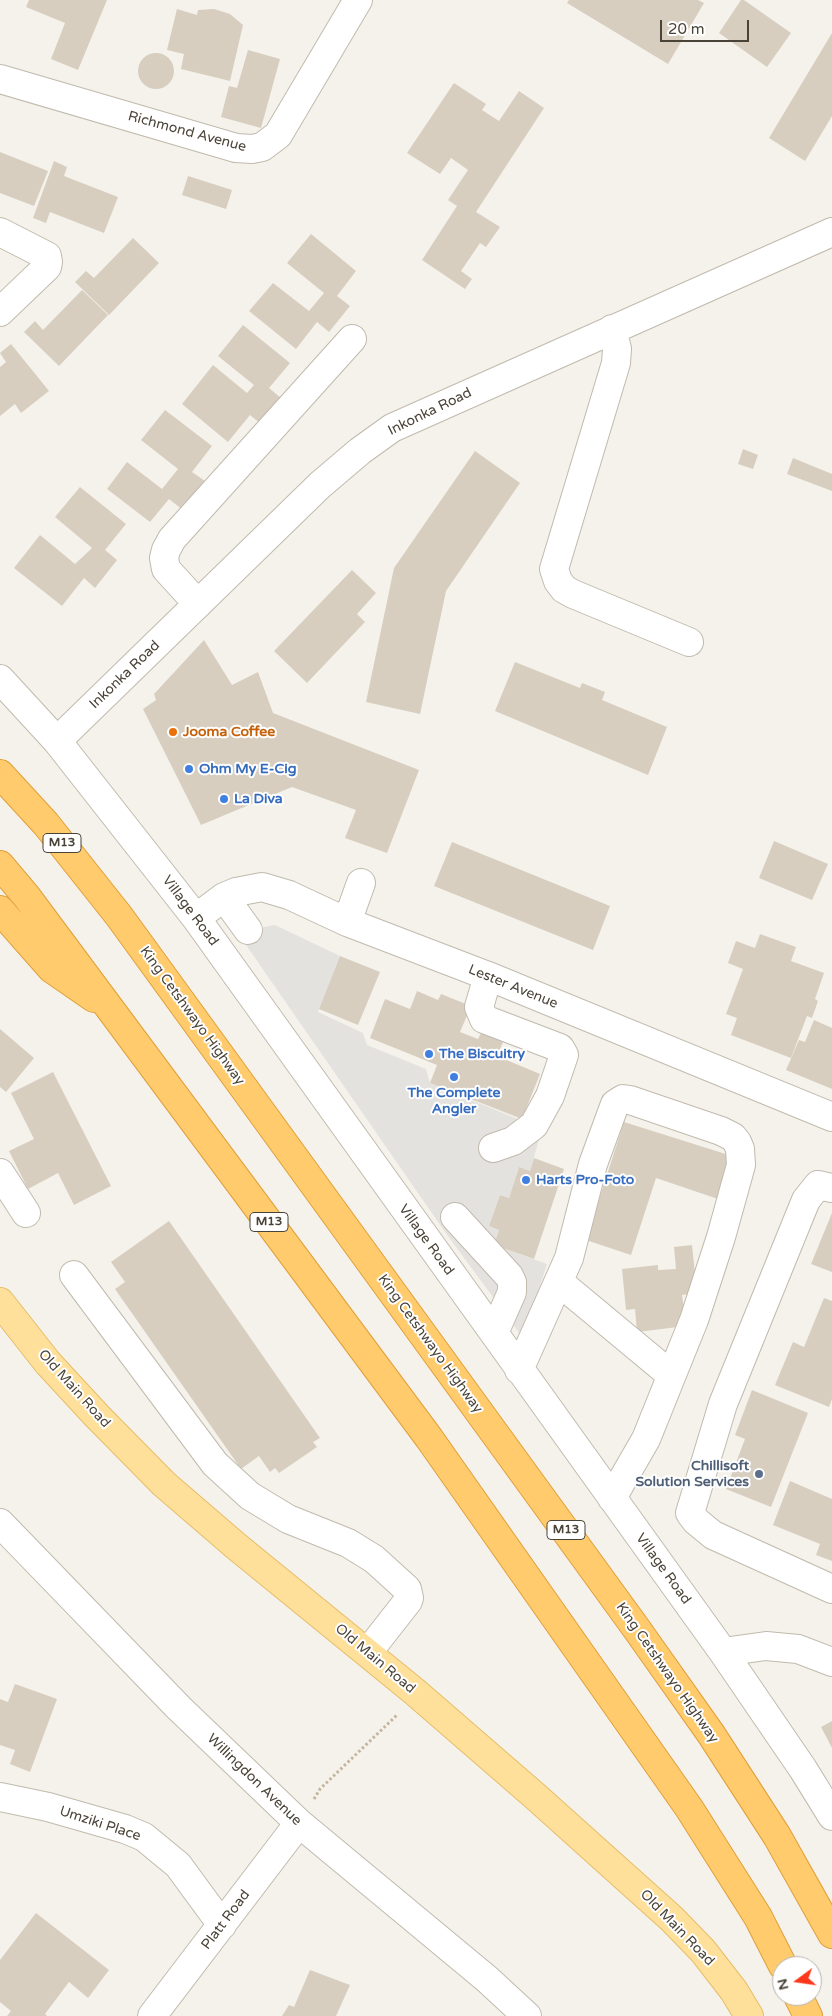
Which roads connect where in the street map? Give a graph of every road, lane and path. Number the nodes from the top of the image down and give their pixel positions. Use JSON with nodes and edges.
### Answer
{"nodes":[{"id":1,"x":358,"y":0,"type":"edge"},
{"id":2,"x":0,"y":79,"type":"edge"},
{"id":3,"x":0,"y":232,"type":"edge"},
{"id":4,"x":832,"y":232,"type":"edge"},
{"id":5,"x":0,"y":312,"type":"edge"},
{"id":6,"x":612,"y":329,"type":"junction"},
{"id":7,"x":352,"y":339,"type":"dead end"},
{"id":8,"x":198,"y":604,"type":"junction"},
{"id":9,"x":689,"y":642,"type":"dead end"},
{"id":10,"x":0,"y":680,"type":"edge"},
{"id":11,"x":57,"y":741,"type":"junction"},
{"id":12,"x":0,"y":774,"type":"edge"},
{"id":13,"x":0,"y":865,"type":"edge"},
{"id":14,"x":360,"y":883,"type":"dead end"},
{"id":15,"x":224,"y":898,"type":"junction"},
{"id":16,"x":0,"y":910,"type":"edge"},
{"id":17,"x":196,"y":918,"type":"junction"},
{"id":18,"x":347,"y":922,"type":"junction"},
{"id":19,"x":248,"y":930,"type":"dead end"},
{"id":20,"x":488,"y":976,"type":"junction"},
{"id":21,"x":109,"y":1006,"type":"junction"},
{"id":22,"x":832,"y":1117,"type":"edge"},
{"id":23,"x":493,"y":1148,"type":"dead end"},
{"id":24,"x":0,"y":1173,"type":"edge"},
{"id":25,"x":832,"y":1188,"type":"edge"},
{"id":26,"x":26,"y":1213,"type":"dead end"},
{"id":27,"x":443,"y":1232,"type":"junction"},
{"id":28,"x":74,"y":1275,"type":"dead end"},
{"id":29,"x":559,"y":1282,"type":"junction"},
{"id":30,"x":0,"y":1302,"type":"edge"},
{"id":31,"x":494,"y":1333,"type":"junction"},
{"id":32,"x":519,"y":1370,"type":"junction"},
{"id":33,"x":671,"y":1375,"type":"junction"},
{"id":34,"x":612,"y":1498,"type":"junction"},
{"id":35,"x":0,"y":1523,"type":"edge"},
{"id":36,"x":832,"y":1589,"type":"edge"},
{"id":37,"x":368,"y":1652,"type":"junction"},
{"id":38,"x":723,"y":1652,"type":"junction"},
{"id":39,"x":832,"y":1662,"type":"edge"},
{"id":40,"x":415,"y":1692,"type":"junction"},
{"id":41,"x":0,"y":1798,"type":"edge"},
{"id":42,"x":832,"y":1816,"type":"edge"},
{"id":43,"x":299,"y":1823,"type":"junction"},
{"id":44,"x":222,"y":1925,"type":"junction"},
{"id":45,"x":832,"y":1934,"type":"edge"},
{"id":46,"x":778,"y":1956,"type":"edge"},
{"id":47,"x":152,"y":2016,"type":"edge"},
{"id":48,"x":526,"y":2016,"type":"edge"},
{"id":49,"x":748,"y":2016,"type":"edge"}],
"edges":[{"from":1,"to":2,"type":"street","name":"Richmond Avenue"},
{"from":3,"to":5,"type":"street"},
{"from":4,"to":6,"type":"street","name":"Inkonka Road"},
{"from":6,"to":8,"type":"street","name":"Inkonka Road"},
{"from":6,"to":9,"type":"street"},
{"from":7,"to":8,"type":"street"},
{"from":8,"to":11,"type":"street","name":"Inkonka Road"},
{"from":10,"to":11,"type":"street","name":"Village Road"},
{"from":11,"to":17,"type":"street","name":"Village Road"},
{"from":12,"to":45,"type":"highway","name":"King Cetshwayo Highway","number":"M13"},
{"from":13,"to":21,"type":"highway","number":"M13"},
{"from":14,"to":18,"type":"street"},
{"from":15,"to":17,"type":"street","name":"Lester Avenue"},
{"from":15,"to":18,"type":"street","name":"Lester Avenue"},
{"from":15,"to":19,"type":"street"},
{"from":16,"to":21,"type":"highway","number":"M13"},
{"from":17,"to":27,"type":"street","name":"Village Road"},
{"from":18,"to":20,"type":"street","name":"Lester Avenue"},
{"from":20,"to":22,"type":"street","name":"Lester Avenue"},
{"from":20,"to":23,"type":"street"},
{"from":21,"to":46,"type":"highway","number":"M13"},
{"from":24,"to":26,"type":"street"},
{"from":25,"to":36,"type":"street"},
{"from":27,"to":31,"type":"street","name":"Village Road"},
{"from":27,"to":31,"type":"street"},
{"from":28,"to":37,"type":"street"},
{"from":29,"to":32,"type":"street"},
{"from":29,"to":33,"type":"street"},
{"from":29,"to":33,"type":"street"},
{"from":30,"to":37,"type":"main road","name":"Old Main Road"},
{"from":31,"to":32,"type":"street","name":"Village Road"},
{"from":32,"to":34,"type":"street","name":"Village Road"},
{"from":33,"to":34,"type":"street"},
{"from":34,"to":38,"type":"street","name":"Village Road"},
{"from":35,"to":43,"type":"street","name":"Willingdon Avenue"},
{"from":37,"to":40,"type":"main road","name":"Old Main Road"},
{"from":38,"to":39,"type":"street"},
{"from":38,"to":42,"type":"street","name":"Village Road"},
{"from":40,"to":43,"type":"path"},
{"from":40,"to":49,"type":"main road","name":"Old Main Road"},
{"from":41,"to":44,"type":"street","name":"Umziki Place"},
{"from":43,"to":44,"type":"street","name":"Platt Road"},
{"from":43,"to":48,"type":"street","name":"Willingdon Avenue"},
{"from":44,"to":47,"type":"street","name":"Platt Road"}]}
